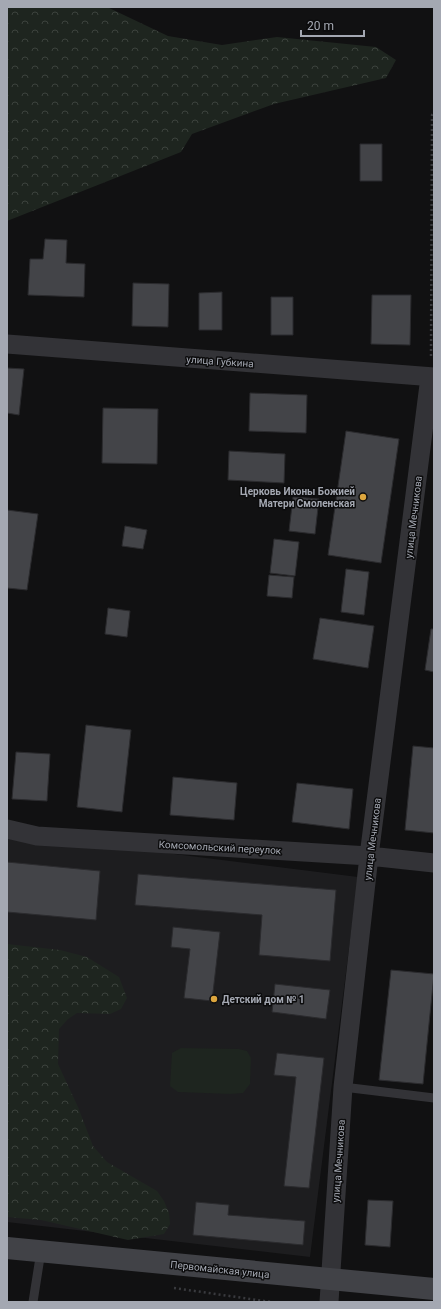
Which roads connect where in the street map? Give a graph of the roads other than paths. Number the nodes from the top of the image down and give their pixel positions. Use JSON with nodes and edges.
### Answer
{"nodes":[{"id":1,"x":7,"y":344,"type":"edge"},
{"id":2,"x":432,"y":377,"type":"edge"},
{"id":3,"x":7,"y":829,"type":"edge"},
{"id":4,"x":369,"y":856,"type":"junction"},
{"id":5,"x":434,"y":863,"type":"edge"},
{"id":6,"x":343,"y":1087,"type":"junction"},
{"id":7,"x":434,"y":1098,"type":"edge"},
{"id":8,"x":7,"y":1248,"type":"edge"},
{"id":9,"x":41,"y":1251,"type":"junction"},
{"id":10,"x":329,"y":1280,"type":"junction"},
{"id":11,"x":434,"y":1289,"type":"edge"},
{"id":12,"x":34,"y":1302,"type":"edge"},
{"id":13,"x":329,"y":1302,"type":"edge"}],
"edges":[{"from":1,"to":2,"type":"street","name":"улица Губкина"},
{"from":2,"to":4,"type":"street","name":"улица Мечникова"},
{"from":3,"to":4,"type":"street","name":"Комсомольский переулок"},
{"from":4,"to":5,"type":"street","name":"Комсомольский переулок"},
{"from":4,"to":6,"type":"street","name":"улица Мечникова"},
{"from":6,"to":7,"type":"lane"},
{"from":6,"to":10,"type":"street","name":"улица Мечникова"},
{"from":8,"to":9,"type":"street","name":"Первомайская улица"},
{"from":9,"to":10,"type":"street","name":"Первомайская улица"},
{"from":9,"to":12,"type":"lane"},
{"from":10,"to":11,"type":"street","name":"Первомайская улица"},
{"from":10,"to":13,"type":"street","name":"улица Мечникова"}]}
